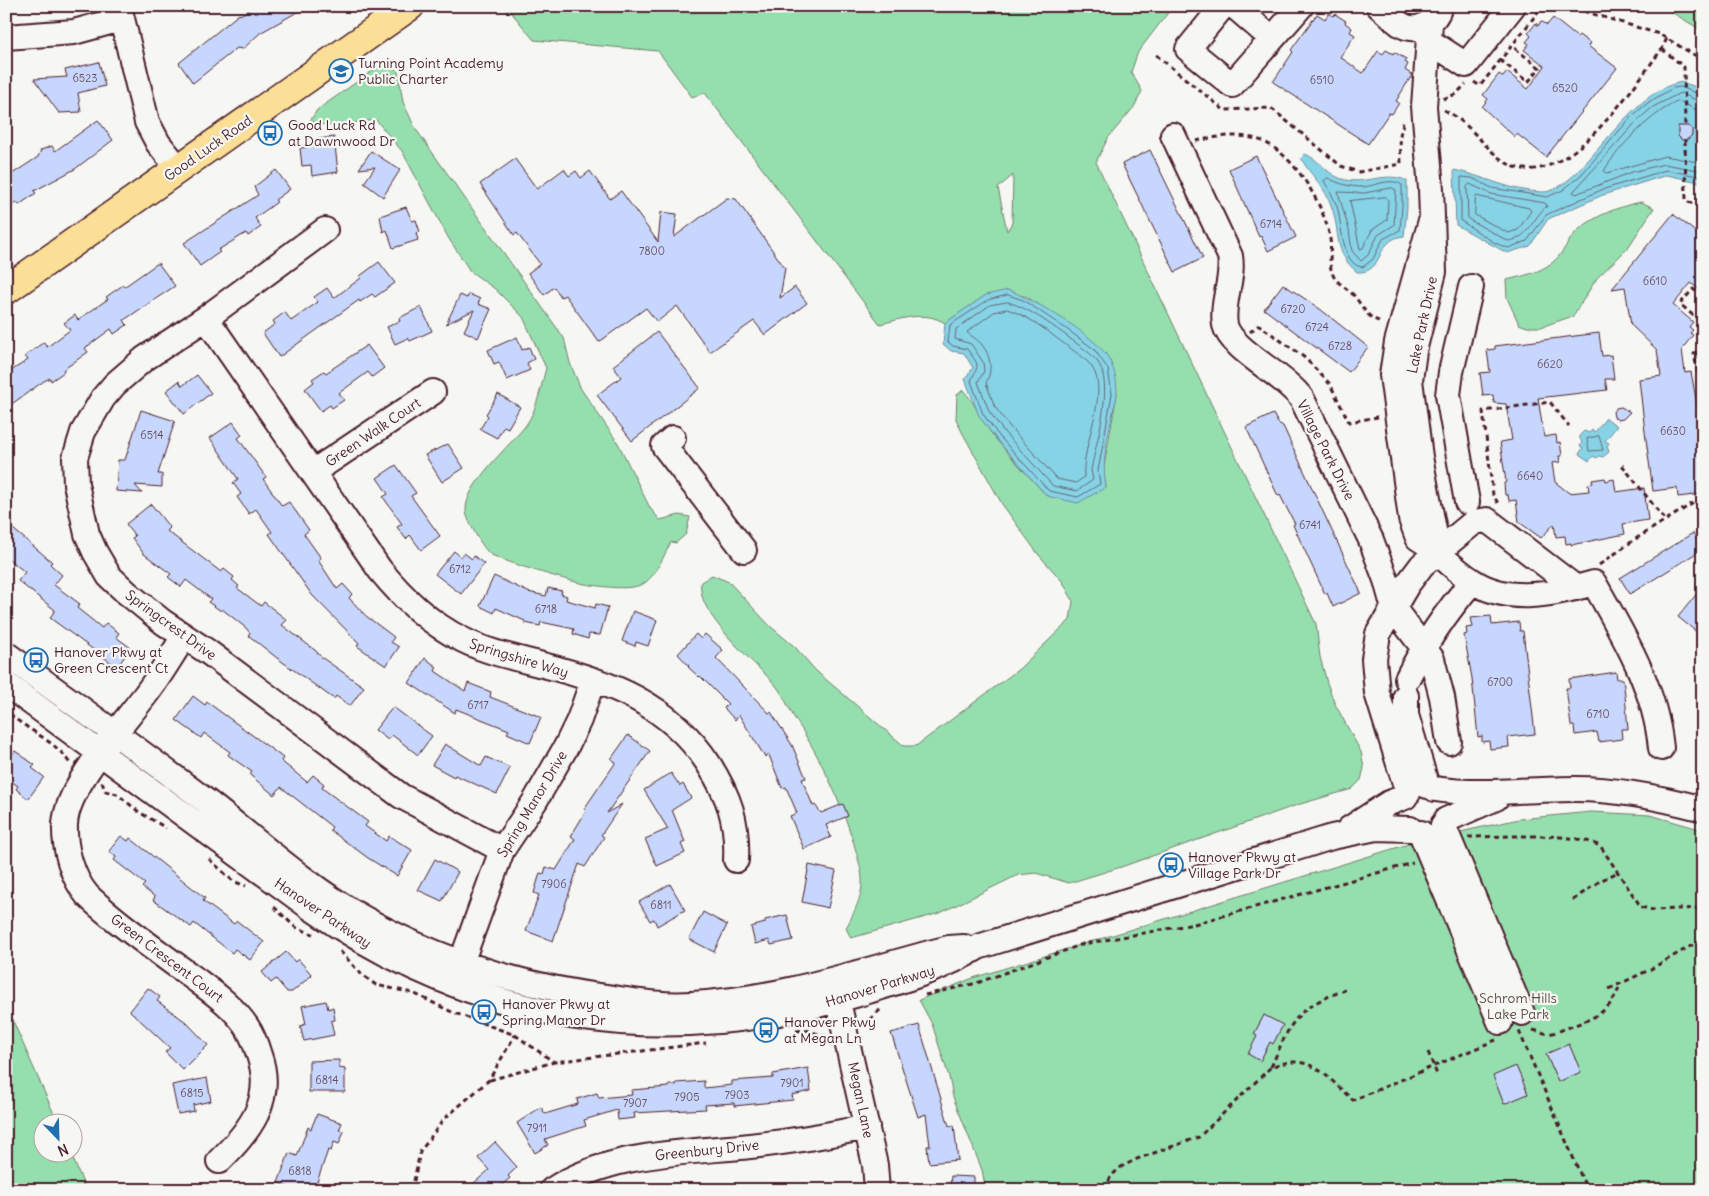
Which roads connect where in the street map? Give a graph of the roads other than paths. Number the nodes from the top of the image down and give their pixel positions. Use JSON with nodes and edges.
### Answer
{"nodes":[{"id":1,"x":410,"y":6,"type":"edge"},
{"id":2,"x":1223,"y":6,"type":"edge"},
{"id":3,"x":1234,"y":6,"type":"edge"},
{"id":4,"x":1301,"y":6,"type":"edge"},
{"id":5,"x":1513,"y":6,"type":"edge"},
{"id":6,"x":1383,"y":8,"type":"edge"},
{"id":7,"x":120,"y":13,"type":"edge"},
{"id":8,"x":1433,"y":24,"type":"edge"},
{"id":9,"x":6,"y":37,"type":"edge"},
{"id":10,"x":1271,"y":38,"type":"junction"},
{"id":11,"x":1177,"y":141,"type":"road end"},
{"id":12,"x":179,"y":169,"type":"junction"},
{"id":13,"x":325,"y":230,"type":"dead end"},
{"id":14,"x":1471,"y":287,"type":"dead end"},
{"id":15,"x":6,"y":290,"type":"edge"},
{"id":16,"x":206,"y":318,"type":"junction"},
{"id":17,"x":433,"y":392,"type":"dead end"},
{"id":18,"x":1448,"y":395,"type":"junction"},
{"id":19,"x":1396,"y":408,"type":"junction"},
{"id":20,"x":673,"y":438,"type":"dead end"},
{"id":21,"x":313,"y":472,"type":"junction"},
{"id":22,"x":1466,"y":502,"type":"dead end"},
{"id":23,"x":1433,"y":544,"type":"junction"},
{"id":24,"x":744,"y":550,"type":"dead end"},
{"id":25,"x":1472,"y":582,"type":"junction"},
{"id":26,"x":1576,"y":588,"type":"junction"},
{"id":27,"x":1394,"y":610,"type":"junction"},
{"id":28,"x":184,"y":637,"type":"junction"},
{"id":29,"x":1424,"y":646,"type":"junction"},
{"id":30,"x":6,"y":654,"type":"edge"},
{"id":31,"x":593,"y":680,"type":"junction"},
{"id":32,"x":6,"y":684,"type":"edge"},
{"id":33,"x":115,"y":734,"type":"junction"},
{"id":34,"x":1449,"y":742,"type":"dead end"},
{"id":35,"x":1661,"y":748,"type":"dead end"},
{"id":36,"x":100,"y":752,"type":"junction"},
{"id":37,"x":1419,"y":791,"type":"junction"},
{"id":38,"x":1514,"y":792,"type":"junction"},
{"id":39,"x":1703,"y":809,"type":"edge"},
{"id":40,"x":1450,"y":828,"type":"junction"},
{"id":41,"x":1415,"y":831,"type":"junction"},
{"id":42,"x":1332,"y":837,"type":"junction"},
{"id":43,"x":502,"y":850,"type":"junction"},
{"id":44,"x":736,"y":860,"type":"dead end"},
{"id":45,"x":462,"y":962,"type":"junction"},
{"id":46,"x":452,"y":984,"type":"junction"},
{"id":47,"x":836,"y":990,"type":"junction"},
{"id":48,"x":867,"y":1126,"type":"junction"},
{"id":49,"x":219,"y":1161,"type":"dead end"},
{"id":50,"x":552,"y":1190,"type":"edge"},
{"id":51,"x":877,"y":1190,"type":"edge"}],
"edges":[{"from":1,"to":12,"type":"main road","name":"Good Luck Road"},
{"from":2,"to":10,"type":"street"},
{"from":3,"to":10,"type":"street"},
{"from":4,"to":10,"type":"street"},
{"from":5,"to":8,"type":"street"},
{"from":6,"to":8,"type":"street"},
{"from":7,"to":9,"type":"street"},
{"from":7,"to":12,"type":"street"},
{"from":8,"to":19,"type":"street"},
{"from":11,"to":27,"type":"street","name":"Village Park Drive"},
{"from":12,"to":15,"type":"main road","name":"Good Luck Road"},
{"from":13,"to":16,"type":"street","name":"Springcrest Drive"},
{"from":14,"to":18,"type":"street"},
{"from":16,"to":21,"type":"street","name":"Springshire Way"},
{"from":16,"to":28,"type":"street","name":"Springcrest Drive"},
{"from":17,"to":21,"type":"street","name":"Green Walk Court"},
{"from":18,"to":19,"type":"street"},
{"from":18,"to":22,"type":"street"},
{"from":19,"to":23,"type":"street"},
{"from":20,"to":24,"type":"street"},
{"from":21,"to":31,"type":"street","name":"Springshire Way"},
{"from":23,"to":25,"type":"street"},
{"from":23,"to":26,"type":"street"},
{"from":23,"to":27,"type":"street"},
{"from":25,"to":26,"type":"street"},
{"from":25,"to":29,"type":"street"},
{"from":26,"to":35,"type":"street"},
{"from":27,"to":29,"type":"street"},
{"from":27,"to":37,"type":"street"},
{"from":28,"to":33,"type":"street","name":"Green Crescent Court"},
{"from":28,"to":43,"type":"street","name":"Springcrest Drive"},
{"from":29,"to":34,"type":"street"},
{"from":29,"to":37,"type":"street"},
{"from":30,"to":33,"type":"street","name":"Hanover Parkway"},
{"from":31,"to":43,"type":"street","name":"Spring Manor Drive"},
{"from":31,"to":44,"type":"street","name":"Springshire Way"},
{"from":32,"to":36,"type":"street","name":"Hanover Parkway"},
{"from":33,"to":36,"type":"street","name":"Green Crescent Court"},
{"from":33,"to":45,"type":"street","name":"Hanover Parkway"},
{"from":36,"to":46,"type":"street","name":"Hanover Parkway"},
{"from":36,"to":49,"type":"street","name":"Green Crescent Court"},
{"from":37,"to":38,"type":"street"},
{"from":37,"to":40,"type":"street"},
{"from":37,"to":41,"type":"street"},
{"from":37,"to":42,"type":"street","name":"Hanover Parkway"},
{"from":38,"to":39,"type":"street"},
{"from":38,"to":40,"type":"street"},
{"from":40,"to":41,"type":"street"},
{"from":40,"to":41,"type":"street"},
{"from":41,"to":42,"type":"street","name":"Hanover Parkway"},
{"from":42,"to":47,"type":"street","name":"Hanover Parkway"},
{"from":43,"to":45,"type":"street","name":"Spring Manor Drive"},
{"from":45,"to":46,"type":"street","name":"Spring Manor Drive"},
{"from":45,"to":47,"type":"street","name":"Hanover Parkway"},
{"from":46,"to":47,"type":"street","name":"Hanover Parkway"},
{"from":47,"to":48,"type":"street","name":"Megan Lane"},
{"from":48,"to":50,"type":"street","name":"Greenbury Drive"},
{"from":48,"to":51,"type":"street","name":"Megan Lane"}]}
